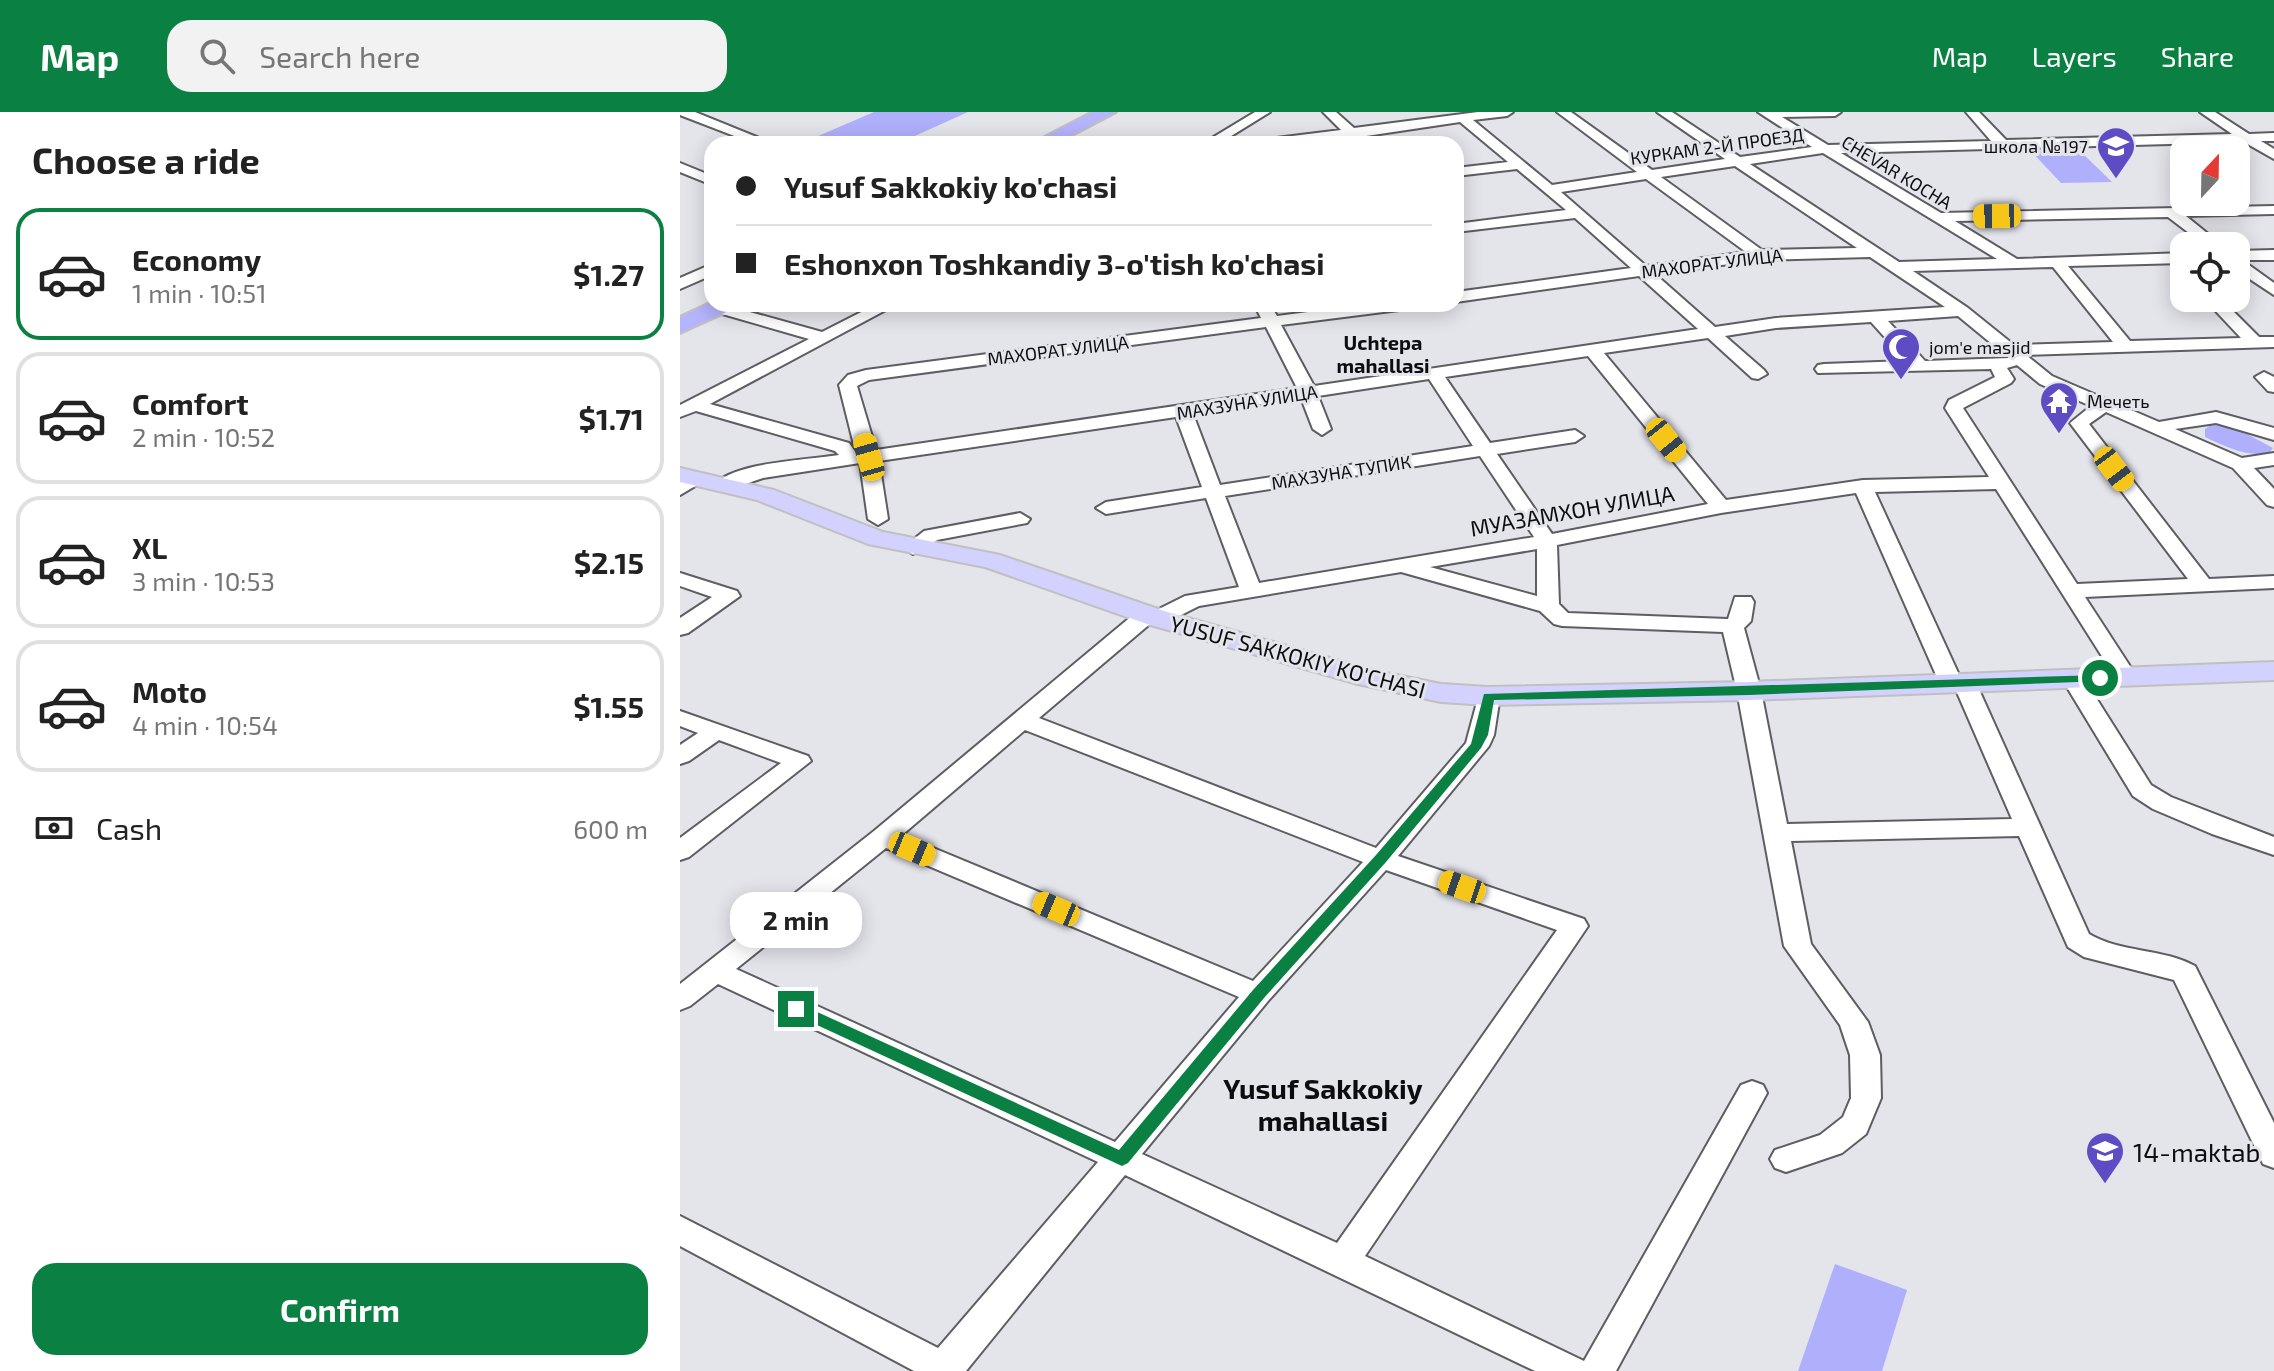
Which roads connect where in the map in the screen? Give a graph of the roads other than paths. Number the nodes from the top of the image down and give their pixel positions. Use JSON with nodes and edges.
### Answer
{"nodes":[{"id":1,"x":683,"y":112,"type":"edge"},
{"id":2,"x":1107,"y":112,"type":"edge"},
{"id":3,"x":1124,"y":112,"type":"edge"},
{"id":4,"x":1264,"y":112,"type":"edge"},
{"id":5,"x":1329,"y":112,"type":"edge"},
{"id":6,"x":1439,"y":112,"type":"edge"},
{"id":7,"x":1507,"y":112,"type":"edge"},
{"id":8,"x":1563,"y":112,"type":"edge"},
{"id":9,"x":1663,"y":112,"type":"edge"},
{"id":10,"x":1835,"y":112,"type":"edge"},
{"id":11,"x":1972,"y":112,"type":"edge"},
{"id":12,"x":2206,"y":112,"type":"edge"},
{"id":13,"x":1765,"y":113,"type":"edge"},
{"id":14,"x":1458,"y":120,"type":"junction"},
{"id":15,"x":1353,"y":134,"type":"junction"},
{"id":16,"x":746,"y":136,"type":"edge"},
{"id":17,"x":1057,"y":136,"type":"edge"},
{"id":18,"x":1074,"y":136,"type":"edge"},
{"id":19,"x":1222,"y":136,"type":"edge"},
{"id":20,"x":1334,"y":136,"type":"edge"},
{"id":21,"x":2244,"y":136,"type":"edge"},
{"id":22,"x":2274,"y":137,"type":"edge"},
{"id":23,"x":2250,"y":139,"type":"edge"},
{"id":24,"x":2170,"y":140,"type":"edge"},
{"id":25,"x":2250,"y":140,"type":"edge"},
{"id":26,"x":2001,"y":143,"type":"junction"},
{"id":27,"x":1825,"y":149,"type":"junction"},
{"id":28,"x":2274,"y":155,"type":"edge"},
{"id":29,"x":1740,"y":162,"type":"junction"},
{"id":30,"x":1520,"y":165,"type":"junction"},
{"id":31,"x":680,"y":167,"type":"edge"},
{"id":32,"x":1464,"y":171,"type":"edge"},
{"id":33,"x":1647,"y":174,"type":"junction"},
{"id":34,"x":704,"y":178,"type":"edge"},
{"id":35,"x":1551,"y":189,"type":"junction"},
{"id":36,"x":2274,"y":210,"type":"edge"},
{"id":37,"x":2250,"y":211,"type":"edge"},
{"id":38,"x":1578,"y":213,"type":"junction"},
{"id":39,"x":2170,"y":213,"type":"edge"},
{"id":40,"x":2177,"y":216,"type":"edge"},
{"id":41,"x":1938,"y":217,"type":"junction"},
{"id":42,"x":1464,"y":227,"type":"edge"},
{"id":43,"x":2197,"y":232,"type":"edge"},
{"id":44,"x":1874,"y":252,"type":"junction"},
{"id":45,"x":1759,"y":255,"type":"junction"},
{"id":46,"x":2274,"y":255,"type":"edge"},
{"id":47,"x":2250,"y":256,"type":"edge"},
{"id":48,"x":2170,"y":258,"type":"edge"},
{"id":49,"x":2056,"y":261,"type":"junction"},
{"id":50,"x":2012,"y":262,"type":"junction"},
{"id":51,"x":1899,"y":267,"type":"junction"},
{"id":52,"x":1646,"y":272,"type":"junction"},
{"id":53,"x":704,"y":273,"type":"edge"},
{"id":54,"x":2250,"y":273,"type":"edge"},
{"id":55,"x":680,"y":285,"type":"edge"},
{"id":56,"x":2274,"y":290,"type":"edge"},
{"id":57,"x":704,"y":296,"type":"edge"},
{"id":58,"x":1464,"y":296,"type":"edge"},
{"id":59,"x":704,"y":304,"type":"edge"},
{"id":60,"x":704,"y":308,"type":"edge"},
{"id":61,"x":1962,"y":311,"type":"junction"},
{"id":62,"x":749,"y":312,"type":"edge"},
{"id":63,"x":874,"y":312,"type":"edge"},
{"id":64,"x":1266,"y":312,"type":"edge"},
{"id":65,"x":1347,"y":312,"type":"edge"},
{"id":66,"x":2225,"y":312,"type":"edge"},
{"id":67,"x":680,"y":313,"type":"edge"},
{"id":68,"x":1876,"y":318,"type":"junction"},
{"id":69,"x":1272,"y":322,"type":"junction"},
{"id":70,"x":680,"y":326,"type":"edge"},
{"id":71,"x":1715,"y":332,"type":"junction"},
{"id":72,"x":825,"y":338,"type":"junction"},
{"id":73,"x":2254,"y":342,"type":"junction"},
{"id":74,"x":2274,"y":342,"type":"edge"},
{"id":75,"x":2125,"y":346,"type":"junction"},
{"id":76,"x":1593,"y":351,"type":"junction"},
{"id":77,"x":2011,"y":359,"type":"junction"},
{"id":78,"x":1921,"y":367,"type":"junction"},
{"id":79,"x":1824,"y":369,"type":"dead end"},
{"id":80,"x":1434,"y":374,"type":"junction"},
{"id":81,"x":1758,"y":374,"type":"dead end"},
{"id":82,"x":1308,"y":392,"type":"junction"},
{"id":83,"x":2103,"y":406,"type":"junction"},
{"id":84,"x":688,"y":409,"type":"edge"},
{"id":85,"x":1183,"y":412,"type":"junction"},
{"id":86,"x":2158,"y":428,"type":"junction"},
{"id":87,"x":1322,"y":429,"type":"dead end"},
{"id":88,"x":2274,"y":434,"type":"edge"},
{"id":89,"x":1575,"y":436,"type":"dead end"},
{"id":90,"x":1488,"y":450,"type":"junction"},
{"id":91,"x":860,"y":458,"type":"junction"},
{"id":92,"x":2274,"y":459,"type":"edge"},
{"id":93,"x":2240,"y":464,"type":"junction"},
{"id":94,"x":695,"y":482,"type":"edge"},
{"id":95,"x":2002,"y":483,"type":"junction"},
{"id":96,"x":1863,"y":486,"type":"junction"},
{"id":97,"x":1214,"y":491,"type":"junction"},
{"id":98,"x":2274,"y":501,"type":"edge"},
{"id":99,"x":1721,"y":507,"type":"junction"},
{"id":100,"x":1106,"y":508,"type":"dead end"},
{"id":101,"x":878,"y":519,"type":"dead end"},
{"id":102,"x":1020,"y":519,"type":"dead end"},
{"id":103,"x":1547,"y":541,"type":"junction"},
{"id":104,"x":913,"y":548,"type":"junction"},
{"id":105,"x":1401,"y":565,"type":"junction"},
{"id":106,"x":680,"y":579,"type":"edge"},
{"id":107,"x":2274,"y":582,"type":"edge"},
{"id":108,"x":2203,"y":585,"type":"junction"},
{"id":109,"x":1251,"y":590,"type":"junction"},
{"id":110,"x":2071,"y":591,"type":"junction"},
{"id":111,"x":1548,"y":606,"type":"junction"},
{"id":112,"x":1152,"y":617,"type":"junction"},
{"id":113,"x":680,"y":628,"type":"edge"},
{"id":114,"x":2274,"y":671,"type":"edge"},
{"id":115,"x":2126,"y":677,"type":"junction"},
{"id":116,"x":2073,"y":679,"type":"junction"},
{"id":117,"x":1958,"y":684,"type":"junction"},
{"id":118,"x":1749,"y":691,"type":"junction"},
{"id":119,"x":1488,"y":696,"type":"junction"},
{"id":120,"x":680,"y":718,"type":"edge"},
{"id":121,"x":1021,"y":720,"type":"junction"},
{"id":122,"x":716,"y":731,"type":"junction"},
{"id":123,"x":680,"y":756,"type":"edge"},
{"id":124,"x":2029,"y":827,"type":"junction"},
{"id":125,"x":1777,"y":833,"type":"junction"},
{"id":126,"x":883,"y":837,"type":"junction"},
{"id":127,"x":2274,"y":846,"type":"edge"},
{"id":128,"x":680,"y":851,"type":"edge"},
{"id":129,"x":1381,"y":859,"type":"junction"},
{"id":130,"x":715,"y":971,"type":"junction"},
{"id":131,"x":1258,"y":994,"type":"junction"},
{"id":132,"x":680,"y":999,"type":"edge"},
{"id":133,"x":1752,"y":1093,"type":"dead end"},
{"id":134,"x":2274,"y":1155,"type":"edge"},
{"id":135,"x":1122,"y":1159,"type":"junction"},
{"id":136,"x":1786,"y":1159,"type":"dead end"},
{"id":137,"x":680,"y":1230,"type":"edge"},
{"id":138,"x":1343,"y":1261,"type":"junction"},
{"id":139,"x":944,"y":1370,"type":"edge"},
{"id":140,"x":1571,"y":1371,"type":"edge"},
{"id":141,"x":1597,"y":1371,"type":"edge"}],
"edges":[{"from":1,"to":16,"type":"street"},
{"from":2,"to":17,"type":"highway"},
{"from":3,"to":18,"type":"highway"},
{"from":4,"to":19,"type":"street"},
{"from":5,"to":15,"type":"street"},
{"from":6,"to":14,"type":"street"},
{"from":7,"to":14,"type":"street"},
{"from":8,"to":33,"type":"street"},
{"from":9,"to":29,"type":"street"},
{"from":10,"to":13,"type":"street"},
{"from":11,"to":26,"type":"street"},
{"from":12,"to":21,"type":"street"},
{"from":13,"to":27,"type":"street","name":"CHEVAR KOCHA"},
{"from":14,"to":15,"type":"street"},
{"from":14,"to":30,"type":"street"},
{"from":15,"to":20,"type":"street"},
{"from":22,"to":23,"type":"street","name":"КУРКАМ 2-Й ПРОЕЗД"},
{"from":24,"to":26,"type":"street","name":"КУРКАМ 2-Й ПРОЕЗД"},
{"from":25,"to":28,"type":"street"},
{"from":26,"to":27,"type":"street","name":"КУРКАМ 2-Й ПРОЕЗД"},
{"from":27,"to":29,"type":"street","name":"КУРКАМ 2-Й ПРОЕЗД"},
{"from":27,"to":41,"type":"street","name":"CHEVAR KOCHA"},
{"from":29,"to":33,"type":"street","name":"КУРКАМ 2-Й ПРОЕЗД"},
{"from":29,"to":44,"type":"street"},
{"from":30,"to":32,"type":"street"},
{"from":30,"to":35,"type":"street"},
{"from":31,"to":34,"type":"street"},
{"from":33,"to":35,"type":"street","name":"КУРКАМ 2-Й ПРОЕЗД"},
{"from":33,"to":45,"type":"street"},
{"from":35,"to":38,"type":"street"},
{"from":36,"to":37,"type":"street"},
{"from":38,"to":42,"type":"street"},
{"from":38,"to":52,"type":"street"},
{"from":39,"to":41,"type":"street"},
{"from":40,"to":43,"type":"street"},
{"from":41,"to":50,"type":"street","name":"CHEVAR KOCHA"},
{"from":44,"to":45,"type":"street","name":"МАХОРАТ УЛИЦА"},
{"from":44,"to":51,"type":"street"},
{"from":45,"to":52,"type":"street","name":"МАХОРАТ УЛИЦА"},
{"from":46,"to":47,"type":"street"},
{"from":48,"to":49,"type":"street"},
{"from":49,"to":50,"type":"street"},
{"from":49,"to":75,"type":"street"},
{"from":50,"to":51,"type":"street"},
{"from":51,"to":61,"type":"street"},
{"from":52,"to":58,"type":"street","name":"МАХОРАТ УЛИЦА"},
{"from":52,"to":71,"type":"street"},
{"from":53,"to":55,"type":"street"},
{"from":54,"to":56,"type":"street"},
{"from":55,"to":57,"type":"street"},
{"from":59,"to":67,"type":"highway"},
{"from":60,"to":70,"type":"highway"},
{"from":61,"to":68,"type":"street","name":"МАХЗУНА УЛИЦА"},
{"from":61,"to":77,"type":"street"},
{"from":62,"to":72,"type":"street"},
{"from":63,"to":72,"type":"street"},
{"from":64,"to":69,"type":"street"},
{"from":65,"to":69,"type":"street","name":"МАХОРАТ УЛИЦА"},
{"from":66,"to":73,"type":"street"},
{"from":68,"to":71,"type":"street","name":"МАХЗУНА УЛИЦА"},
{"from":68,"to":78,"type":"street"},
{"from":69,"to":82,"type":"street"},
{"from":69,"to":91,"type":"street","name":"МАХОРАТ УЛИЦА"},
{"from":71,"to":76,"type":"street","name":"МАХЗУНА УЛИЦА"},
{"from":71,"to":81,"type":"street"},
{"from":72,"to":84,"type":"street"},
{"from":73,"to":74,"type":"street"},
{"from":73,"to":75,"type":"street"},
{"from":75,"to":77,"type":"street"},
{"from":76,"to":80,"type":"street","name":"МАХЗУНА УЛИЦА"},
{"from":76,"to":99,"type":"street"},
{"from":77,"to":78,"type":"street"},
{"from":77,"to":83,"type":"street"},
{"from":77,"to":95,"type":"street"},
{"from":78,"to":79,"type":"street"},
{"from":80,"to":82,"type":"street","name":"МАХЗУНА УЛИЦА"},
{"from":80,"to":90,"type":"street"},
{"from":82,"to":85,"type":"street","name":"МАХЗУНА УЛИЦА"},
{"from":82,"to":87,"type":"street"},
{"from":83,"to":86,"type":"street"},
{"from":83,"to":108,"type":"street"},
{"from":84,"to":91,"type":"street"},
{"from":85,"to":91,"type":"street","name":"МАХЗУНА УЛИЦА"},
{"from":85,"to":97,"type":"street"},
{"from":86,"to":88,"type":"street"},
{"from":86,"to":93,"type":"street"},
{"from":89,"to":90,"type":"street","name":"МАХЗУНА ТУПИК"},
{"from":90,"to":97,"type":"street","name":"МАХЗУНА ТУПИК"},
{"from":90,"to":103,"type":"street"},
{"from":91,"to":94,"type":"street","name":"МАХЗУНА УЛИЦА"},
{"from":91,"to":101,"type":"street","name":"МАХОРАТ УЛИЦА"},
{"from":92,"to":93,"type":"street"},
{"from":93,"to":98,"type":"street"},
{"from":94,"to":104,"type":"main road","name":"YUSUF SAKKOKIY KO'CHASI"},
{"from":95,"to":96,"type":"street","name":"МУАЗАМХОН УЛИЦА"},
{"from":95,"to":110,"type":"street"},
{"from":96,"to":99,"type":"street","name":"МУАЗАМХОН УЛИЦА"},
{"from":96,"to":117,"type":"street"},
{"from":97,"to":100,"type":"street","name":"МАХЗУНА ТУПИК"},
{"from":97,"to":109,"type":"street"},
{"from":99,"to":103,"type":"street","name":"МУАЗАМХОН УЛИЦА"},
{"from":102,"to":104,"type":"street"},
{"from":103,"to":105,"type":"street","name":"МУАЗАМХОН УЛИЦА"},
{"from":103,"to":111,"type":"street"},
{"from":104,"to":112,"type":"main road","name":"YUSUF SAKKOKIY KO'CHASI"},
{"from":105,"to":109,"type":"street","name":"МУАЗАМХОН УЛИЦА"},
{"from":105,"to":111,"type":"street"},
{"from":106,"to":113,"type":"street"},
{"from":107,"to":108,"type":"street"},
{"from":108,"to":110,"type":"street"},
{"from":109,"to":112,"type":"street","name":"МУАЗАМХОН УЛИЦА"},
{"from":110,"to":115,"type":"street"},
{"from":111,"to":118,"type":"street"},
{"from":112,"to":119,"type":"main road","name":"YUSUF SAKKOKIY KO'CHASI"},
{"from":112,"to":121,"type":"street","name":"МУАЗАМХОН УЛИЦА"},
{"from":114,"to":115,"type":"main road","name":"YUSUF SAKKOKIY KO'CHASI"},
{"from":115,"to":116,"type":"main road","name":"YUSUF SAKKOKIY KO'CHASI"},
{"from":116,"to":117,"type":"main road","name":"YUSUF SAKKOKIY KO'CHASI"},
{"from":116,"to":127,"type":"street"},
{"from":117,"to":118,"type":"main road","name":"YUSUF SAKKOKIY KO'CHASI"},
{"from":117,"to":124,"type":"street"},
{"from":118,"to":119,"type":"main road","name":"YUSUF SAKKOKIY KO'CHASI"},
{"from":118,"to":125,"type":"street"},
{"from":119,"to":129,"type":"street"},
{"from":120,"to":122,"type":"street"},
{"from":121,"to":126,"type":"street","name":"МУАЗАМХОН УЛИЦА"},
{"from":121,"to":129,"type":"street"},
{"from":122,"to":123,"type":"street"},
{"from":122,"to":128,"type":"street"},
{"from":124,"to":125,"type":"street"},
{"from":124,"to":134,"type":"street"},
{"from":125,"to":136,"type":"street"},
{"from":126,"to":130,"type":"street","name":"МУАЗАМХОН УЛИЦА"},
{"from":126,"to":131,"type":"street"},
{"from":129,"to":131,"type":"street"},
{"from":129,"to":138,"type":"street"},
{"from":130,"to":132,"type":"street","name":"МУАЗАМХОН УЛИЦА"},
{"from":130,"to":135,"type":"street"},
{"from":131,"to":135,"type":"street"},
{"from":133,"to":141,"type":"street"},
{"from":135,"to":138,"type":"street"},
{"from":135,"to":139,"type":"street"},
{"from":137,"to":139,"type":"street"},
{"from":138,"to":140,"type":"street"}]}
